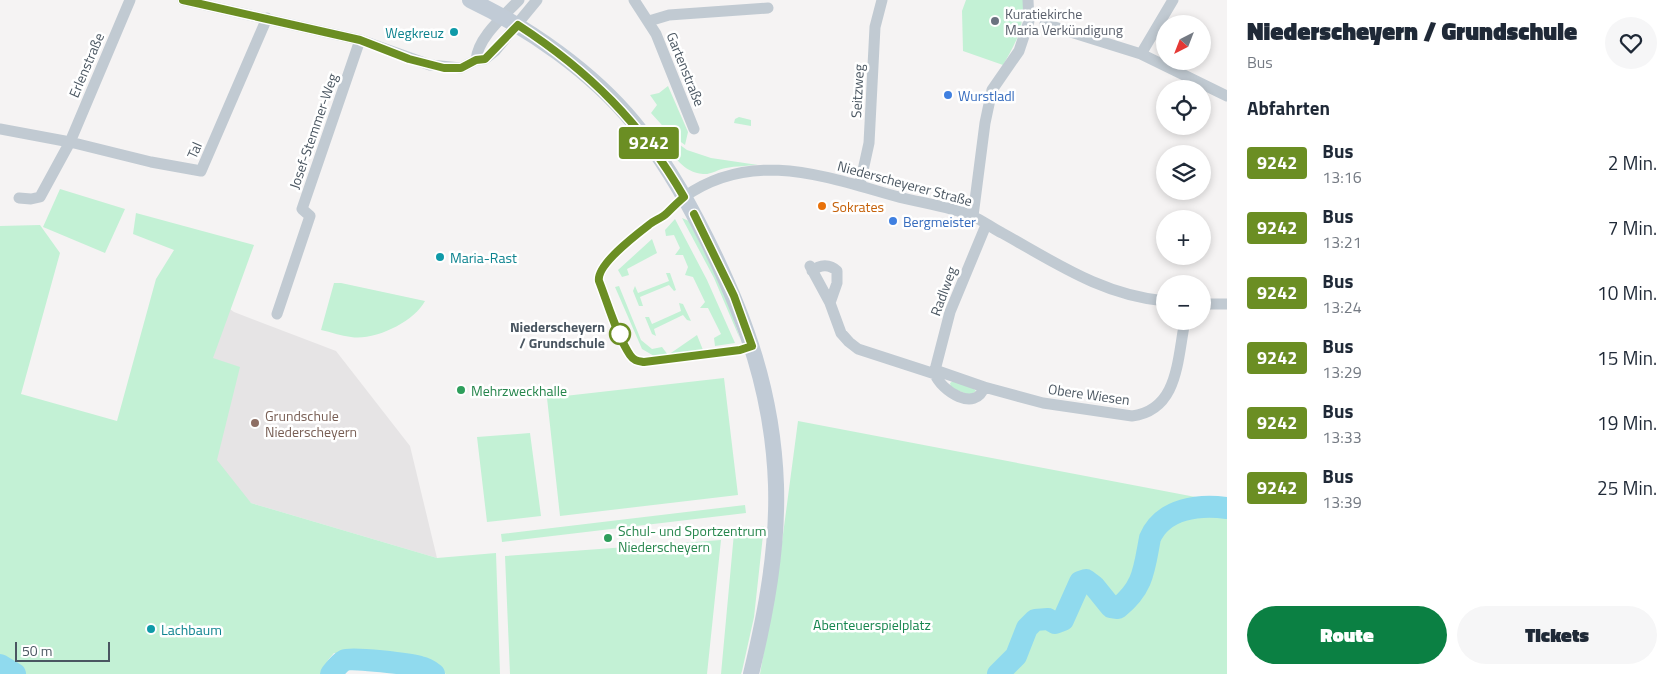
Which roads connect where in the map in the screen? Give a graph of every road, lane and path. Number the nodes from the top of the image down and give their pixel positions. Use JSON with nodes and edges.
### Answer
{"nodes":[{"id":1,"x":130,"y":0,"type":"edge"},
{"id":2,"x":183,"y":0,"type":"edge"},
{"id":3,"x":470,"y":0,"type":"edge"},
{"id":4,"x":519,"y":0,"type":"edge"},
{"id":5,"x":537,"y":0,"type":"edge"},
{"id":6,"x":634,"y":0,"type":"edge"},
{"id":7,"x":882,"y":0,"type":"edge"},
{"id":8,"x":1028,"y":0,"type":"edge"},
{"id":9,"x":1173,"y":0,"type":"edge"},
{"id":10,"x":768,"y":8,"type":"dead end"},
{"id":11,"x":504,"y":16,"type":"junction"},
{"id":12,"x":268,"y":18,"type":"junction"},
{"id":13,"x":649,"y":21,"type":"junction"},
{"id":14,"x":1045,"y":24,"type":"dead end"},
{"id":15,"x":518,"y":25,"type":"junction"},
{"id":16,"x":360,"y":40,"type":"junction"},
{"id":17,"x":1141,"y":54,"type":"junction"},
{"id":18,"x":476,"y":60,"type":"junction"},
{"id":19,"x":1227,"y":96,"type":"edge"},
{"id":20,"x":0,"y":129,"type":"edge"},
{"id":21,"x":694,"y":129,"type":"dead end"},
{"id":22,"x":70,"y":142,"type":"junction"},
{"id":23,"x":860,"y":184,"type":"junction"},
{"id":24,"x":684,"y":197,"type":"junction"},
{"id":25,"x":19,"y":198,"type":"dead end"},
{"id":26,"x":973,"y":216,"type":"junction"},
{"id":27,"x":986,"y":225,"type":"junction"},
{"id":28,"x":1156,"y":300,"type":"edge"},
{"id":29,"x":830,"y":303,"type":"junction"},
{"id":30,"x":1211,"y":304,"type":"edge"},
{"id":31,"x":1227,"y":304,"type":"edge"},
{"id":32,"x":277,"y":314,"type":"dead end"},
{"id":33,"x":1183,"y":330,"type":"edge"},
{"id":34,"x":935,"y":372,"type":"junction"},
{"id":35,"x":984,"y":387,"type":"junction"},
{"id":36,"x":751,"y":674,"type":"edge"}],
"edges":[{"from":1,"to":22,"type":"street","name":"Erlenstraße"},
{"from":2,"to":12,"type":"street"},
{"from":3,"to":11,"type":"main road"},
{"from":4,"to":11,"type":"street"},
{"from":5,"to":15,"type":"street"},
{"from":6,"to":13,"type":"street","name":"Gartenstraße"},
{"from":7,"to":23,"type":"street","name":"Seitzweg"},
{"from":8,"to":26,"type":"street"},
{"from":9,"to":17,"type":"street"},
{"from":10,"to":13,"type":"street","name":"Gartenstraße"},
{"from":11,"to":15,"type":"main road"},
{"from":11,"to":18,"type":"street"},
{"from":12,"to":16,"type":"street"},
{"from":12,"to":22,"type":"street","name":"Tal"},
{"from":13,"to":21,"type":"street","name":"Gartenstraße"},
{"from":14,"to":17,"type":"street"},
{"from":15,"to":18,"type":"street"},
{"from":15,"to":24,"type":"main road"},
{"from":16,"to":18,"type":"street"},
{"from":16,"to":32,"type":"street","name":"Josef-Stemmer-Weg"},
{"from":17,"to":19,"type":"street"},
{"from":20,"to":22,"type":"street","name":"Tal"},
{"from":22,"to":25,"type":"street"},
{"from":23,"to":24,"type":"street","name":"Niederscheyerer Straße"},
{"from":23,"to":26,"type":"street","name":"Niederscheyerer Straße"},
{"from":24,"to":36,"type":"main road"},
{"from":26,"to":27,"type":"street","name":"Niederscheyerer Straße"},
{"from":27,"to":28,"type":"street","name":"Niederscheyerer Straße"},
{"from":27,"to":34,"type":"street","name":"Radlweg"},
{"from":29,"to":29,"type":"street","name":"Obere Wiesen"},
{"from":29,"to":34,"type":"street","name":"Obere Wiesen"},
{"from":30,"to":31,"type":"street"},
{"from":33,"to":35,"type":"street","name":"Obere Wiesen"},
{"from":34,"to":35,"type":"street","name":"Obere Wiesen"},
{"from":34,"to":35,"type":"street","name":"Obere Wiesen"}]}
